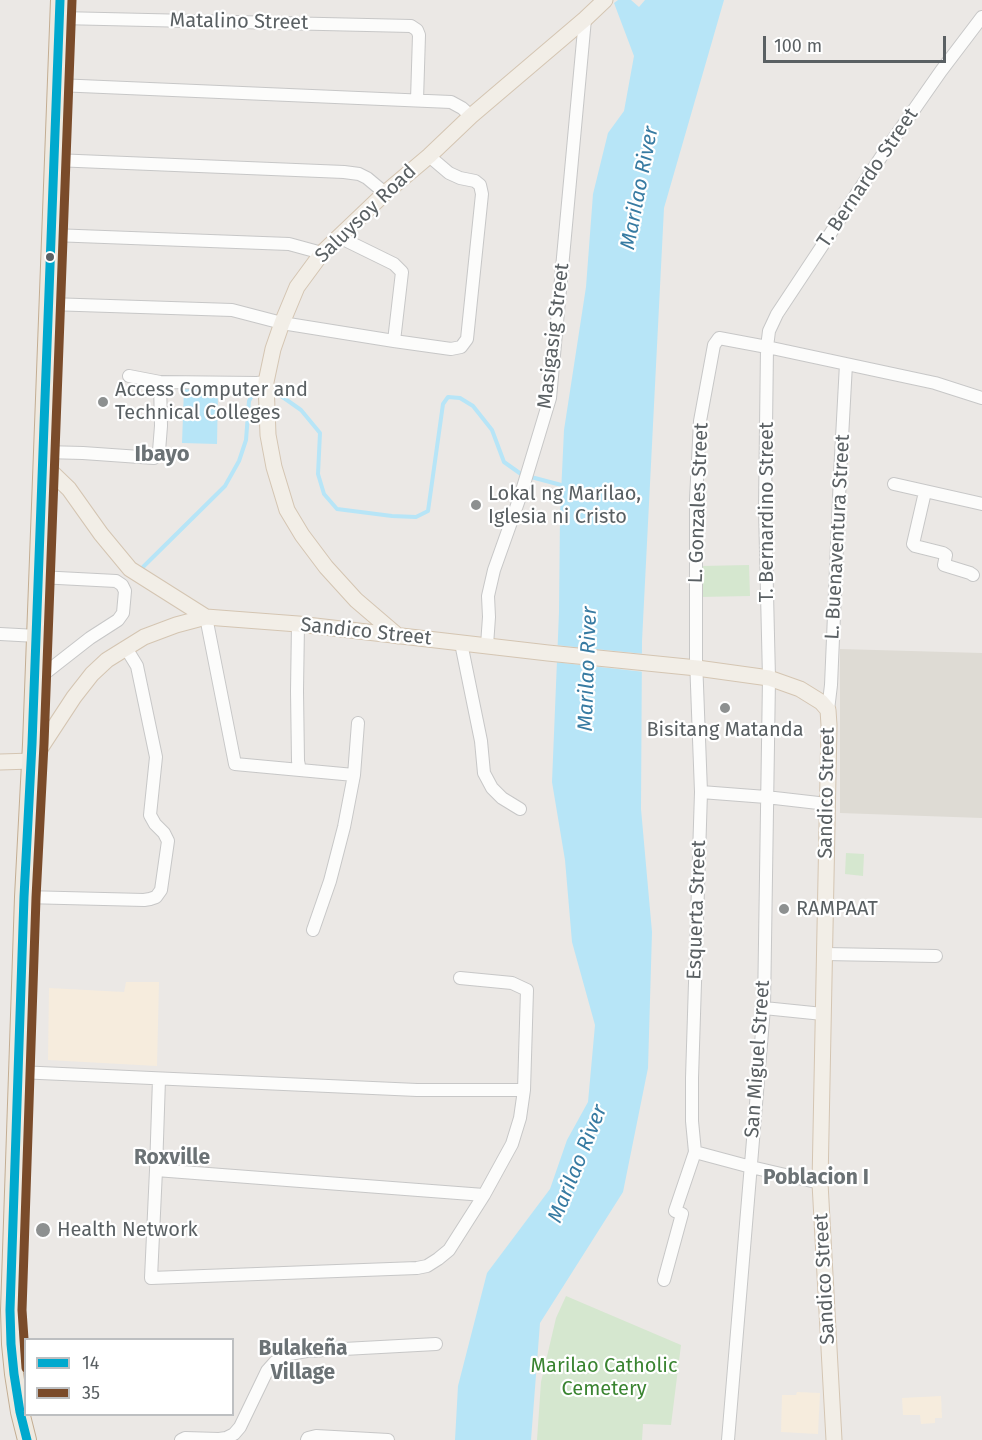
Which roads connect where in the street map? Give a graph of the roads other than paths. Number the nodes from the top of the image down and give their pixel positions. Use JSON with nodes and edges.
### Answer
{"nodes":[{"id":1,"x":604,"y":0,"type":"edge"},
{"id":2,"x":60,"y":9,"type":"edge"},
{"id":3,"x":982,"y":17,"type":"edge"},
{"id":4,"x":585,"y":19,"type":"junction"},
{"id":5,"x":57,"y":85,"type":"junction"},
{"id":6,"x":417,"y":100,"type":"junction"},
{"id":7,"x":471,"y":117,"type":"junction"},
{"id":8,"x":429,"y":156,"type":"junction"},
{"id":9,"x":54,"y":160,"type":"junction"},
{"id":10,"x":385,"y":193,"type":"junction"},
{"id":11,"x":52,"y":235,"type":"junction"},
{"id":12,"x":339,"y":237,"type":"junction"},
{"id":13,"x":322,"y":253,"type":"junction"},
{"id":14,"x":49,"y":304,"type":"junction"},
{"id":15,"x":282,"y":323,"type":"junction"},
{"id":16,"x":394,"y":341,"type":"junction"},
{"id":17,"x":767,"y":347,"type":"junction"},
{"id":18,"x":846,"y":364,"type":"junction"},
{"id":19,"x":129,"y":376,"type":"dead end"},
{"id":20,"x":160,"y":382,"type":"junction"},
{"id":21,"x":266,"y":382,"type":"junction"},
{"id":22,"x":982,"y":398,"type":"edge"},
{"id":23,"x":44,"y":458,"type":"junction"},
{"id":24,"x":894,"y":484,"type":"dead end"},
{"id":25,"x":925,"y":492,"type":"junction"},
{"id":26,"x":982,"y":504,"type":"edge"},
{"id":27,"x":973,"y":575,"type":"dead end"},
{"id":28,"x":39,"y":577,"type":"junction"},
{"id":29,"x":206,"y":616,"type":"junction"},
{"id":30,"x":298,"y":624,"type":"junction"},
{"id":31,"x":0,"y":634,"type":"edge"},
{"id":32,"x":37,"y":636,"type":"junction"},
{"id":33,"x":398,"y":636,"type":"junction"},
{"id":34,"x":461,"y":643,"type":"junction"},
{"id":35,"x":486,"y":645,"type":"junction"},
{"id":36,"x":126,"y":648,"type":"junction"},
{"id":37,"x":697,"y":668,"type":"junction"},
{"id":38,"x":769,"y":678,"type":"junction"},
{"id":39,"x":35,"y":681,"type":"junction"},
{"id":40,"x":828,"y":710,"type":"junction"},
{"id":41,"x":358,"y":723,"type":"dead end"},
{"id":42,"x":32,"y":761,"type":"junction"},
{"id":43,"x":0,"y":762,"type":"edge"},
{"id":44,"x":300,"y":770,"type":"junction"},
{"id":45,"x":354,"y":775,"type":"junction"},
{"id":46,"x":701,"y":792,"type":"junction"},
{"id":47,"x":766,"y":797,"type":"junction"},
{"id":48,"x":827,"y":804,"type":"junction"},
{"id":49,"x":520,"y":809,"type":"dead end"},
{"id":50,"x":24,"y":897,"type":"junction"},
{"id":51,"x":313,"y":930,"type":"dead end"},
{"id":52,"x":825,"y":954,"type":"junction"},
{"id":53,"x":936,"y":956,"type":"dead end"},
{"id":54,"x":460,"y":978,"type":"dead end"},
{"id":55,"x":764,"y":1008,"type":"junction"},
{"id":56,"x":823,"y":1014,"type":"junction"},
{"id":57,"x":18,"y":1072,"type":"junction"},
{"id":58,"x":159,"y":1079,"type":"junction"},
{"id":59,"x":524,"y":1090,"type":"junction"},
{"id":60,"x":694,"y":1152,"type":"junction"},
{"id":61,"x":751,"y":1167,"type":"junction"},
{"id":62,"x":156,"y":1170,"type":"junction"},
{"id":63,"x":820,"y":1183,"type":"junction"},
{"id":64,"x":484,"y":1195,"type":"junction"},
{"id":65,"x":664,"y":1280,"type":"dead end"},
{"id":66,"x":436,"y":1344,"type":"dead end"},
{"id":67,"x":27,"y":1440,"type":"edge"},
{"id":68,"x":181,"y":1440,"type":"edge"},
{"id":69,"x":307,"y":1440,"type":"edge"},
{"id":70,"x":388,"y":1440,"type":"edge"},
{"id":71,"x":728,"y":1440,"type":"edge"},
{"id":72,"x":834,"y":1440,"type":"edge"}],
"edges":[{"from":1,"to":4,"type":"main road","name":"Saluysoy Road"},
{"from":2,"to":5,"type":"highway"},
{"from":2,"to":6,"type":"street","name":"Matalino Street"},
{"from":3,"to":17,"type":"street","name":"T. Bernardo Street"},
{"from":4,"to":7,"type":"main road","name":"Saluysoy Road"},
{"from":4,"to":35,"type":"street","name":"Masigasig Street"},
{"from":5,"to":6,"type":"street"},
{"from":5,"to":9,"type":"highway"},
{"from":6,"to":7,"type":"street"},
{"from":7,"to":8,"type":"main road","name":"Saluysoy Road"},
{"from":8,"to":10,"type":"main road","name":"Saluysoy Road"},
{"from":8,"to":16,"type":"street"},
{"from":9,"to":10,"type":"street"},
{"from":9,"to":11,"type":"highway"},
{"from":10,"to":12,"type":"main road","name":"Saluysoy Road"},
{"from":11,"to":13,"type":"street"},
{"from":11,"to":14,"type":"highway"},
{"from":12,"to":13,"type":"main road","name":"Saluysoy Road"},
{"from":12,"to":16,"type":"street"},
{"from":13,"to":15,"type":"main road","name":"Saluysoy Road"},
{"from":14,"to":15,"type":"street"},
{"from":14,"to":23,"type":"highway"},
{"from":15,"to":16,"type":"street"},
{"from":15,"to":21,"type":"main road","name":"Saluysoy Road"},
{"from":17,"to":18,"type":"street"},
{"from":17,"to":37,"type":"street","name":"L. Gonzales Street"},
{"from":17,"to":38,"type":"street","name":"T. Bernardino Street"},
{"from":18,"to":22,"type":"street"},
{"from":18,"to":40,"type":"street","name":"L. Buenaventura Street"},
{"from":19,"to":20,"type":"street"},
{"from":20,"to":21,"type":"street"},
{"from":20,"to":23,"type":"street"},
{"from":21,"to":33,"type":"main road","name":"Saluysoy Road"},
{"from":23,"to":28,"type":"highway"},
{"from":23,"to":29,"type":"main road","name":"Sandico Street"},
{"from":24,"to":25,"type":"street"},
{"from":25,"to":26,"type":"street"},
{"from":25,"to":27,"type":"street"},
{"from":28,"to":32,"type":"highway"},
{"from":28,"to":39,"type":"street"},
{"from":29,"to":30,"type":"main road","name":"Sandico Street"},
{"from":29,"to":36,"type":"main road","name":"Sandico Street"},
{"from":29,"to":44,"type":"street"},
{"from":30,"to":33,"type":"main road","name":"Sandico Street"},
{"from":30,"to":44,"type":"street"},
{"from":31,"to":32,"type":"street"},
{"from":32,"to":39,"type":"highway"},
{"from":33,"to":34,"type":"main road","name":"Sandico Street"},
{"from":34,"to":35,"type":"main road","name":"Sandico Street"},
{"from":34,"to":49,"type":"street"},
{"from":35,"to":37,"type":"main road","name":"Sandico Street"},
{"from":36,"to":42,"type":"main road","name":"Sandico Street"},
{"from":36,"to":50,"type":"street"},
{"from":37,"to":38,"type":"main road","name":"Sandico Street"},
{"from":37,"to":46,"type":"street","name":"Esquerta Street"},
{"from":38,"to":40,"type":"main road","name":"Sandico Street"},
{"from":38,"to":47,"type":"street","name":"San Miguel Street"},
{"from":39,"to":42,"type":"highway"},
{"from":40,"to":48,"type":"main road","name":"Sandico Street"},
{"from":41,"to":45,"type":"street"},
{"from":42,"to":43,"type":"main road"},
{"from":42,"to":50,"type":"highway"},
{"from":44,"to":45,"type":"street"},
{"from":45,"to":51,"type":"street"},
{"from":46,"to":47,"type":"street"},
{"from":46,"to":60,"type":"street","name":"Esquerta Street"},
{"from":47,"to":48,"type":"street"},
{"from":47,"to":55,"type":"street","name":"San Miguel Street"},
{"from":48,"to":52,"type":"main road","name":"Sandico Street"},
{"from":50,"to":57,"type":"highway"},
{"from":52,"to":53,"type":"street"},
{"from":52,"to":56,"type":"main road","name":"Sandico Street"},
{"from":54,"to":59,"type":"street"},
{"from":55,"to":56,"type":"street"},
{"from":55,"to":61,"type":"street","name":"San Miguel Street"},
{"from":56,"to":63,"type":"main road","name":"Sandico Street"},
{"from":57,"to":58,"type":"street"},
{"from":57,"to":67,"type":"highway"},
{"from":58,"to":59,"type":"street"},
{"from":58,"to":62,"type":"street"},
{"from":59,"to":64,"type":"street"},
{"from":60,"to":61,"type":"street"},
{"from":60,"to":65,"type":"street"},
{"from":61,"to":63,"type":"street"},
{"from":61,"to":71,"type":"street","name":"San Miguel Street"},
{"from":62,"to":64,"type":"street"},
{"from":62,"to":64,"type":"street"},
{"from":63,"to":72,"type":"main road","name":"Sandico Street"},
{"from":66,"to":68,"type":"street"},
{"from":69,"to":70,"type":"street"}]}
